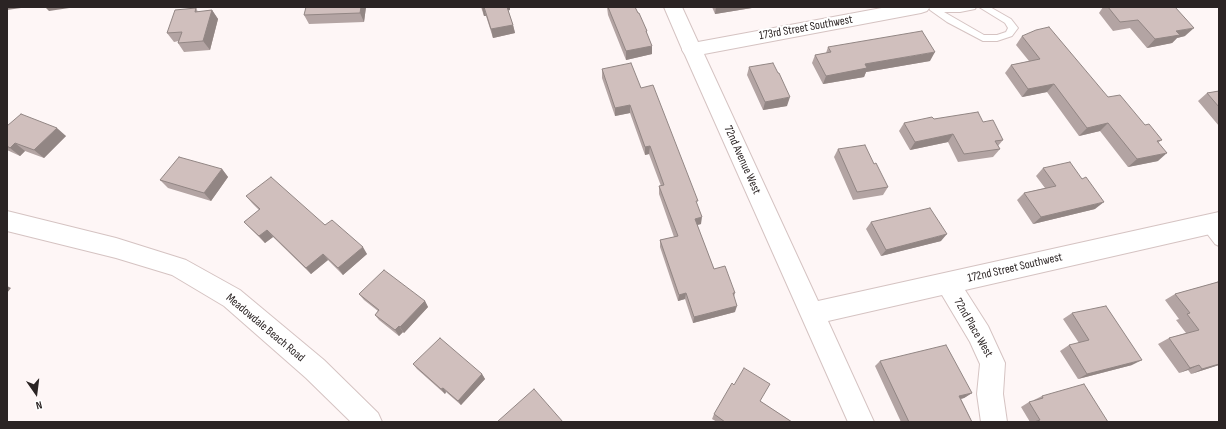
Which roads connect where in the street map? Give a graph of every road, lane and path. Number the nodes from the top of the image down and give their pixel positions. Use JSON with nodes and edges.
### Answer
{"nodes":[{"id":1,"x":673,"y":7,"type":"edge"},
{"id":2,"x":925,"y":7,"type":"edge"},
{"id":3,"x":972,"y":7,"type":"edge"},
{"id":4,"x":983,"y":7,"type":"edge"},
{"id":5,"x":691,"y":50,"type":"junction"},
{"id":6,"x":7,"y":221,"type":"edge"},
{"id":7,"x":1215,"y":229,"type":"edge"},
{"id":8,"x":947,"y":283,"type":"junction"},
{"id":9,"x":811,"y":314,"type":"junction"},
{"id":10,"x":369,"y":422,"type":"edge"},
{"id":11,"x":861,"y":422,"type":"edge"},
{"id":12,"x":994,"y":422,"type":"edge"}],
"edges":[{"from":1,"to":5,"type":"street","name":"72nd Avenue West"},
{"from":2,"to":3,"type":"lane"},
{"from":2,"to":4,"type":"lane"},
{"from":2,"to":5,"type":"street","name":"173rd Street Southwest"},
{"from":5,"to":9,"type":"street","name":"72nd Avenue West"},
{"from":6,"to":10,"type":"street","name":"Meadowdale Beach Road"},
{"from":7,"to":8,"type":"street","name":"172nd Street Southwest"},
{"from":8,"to":9,"type":"street","name":"172nd Street Southwest"},
{"from":8,"to":12,"type":"street","name":"72nd Place West"},
{"from":9,"to":11,"type":"street"}]}
